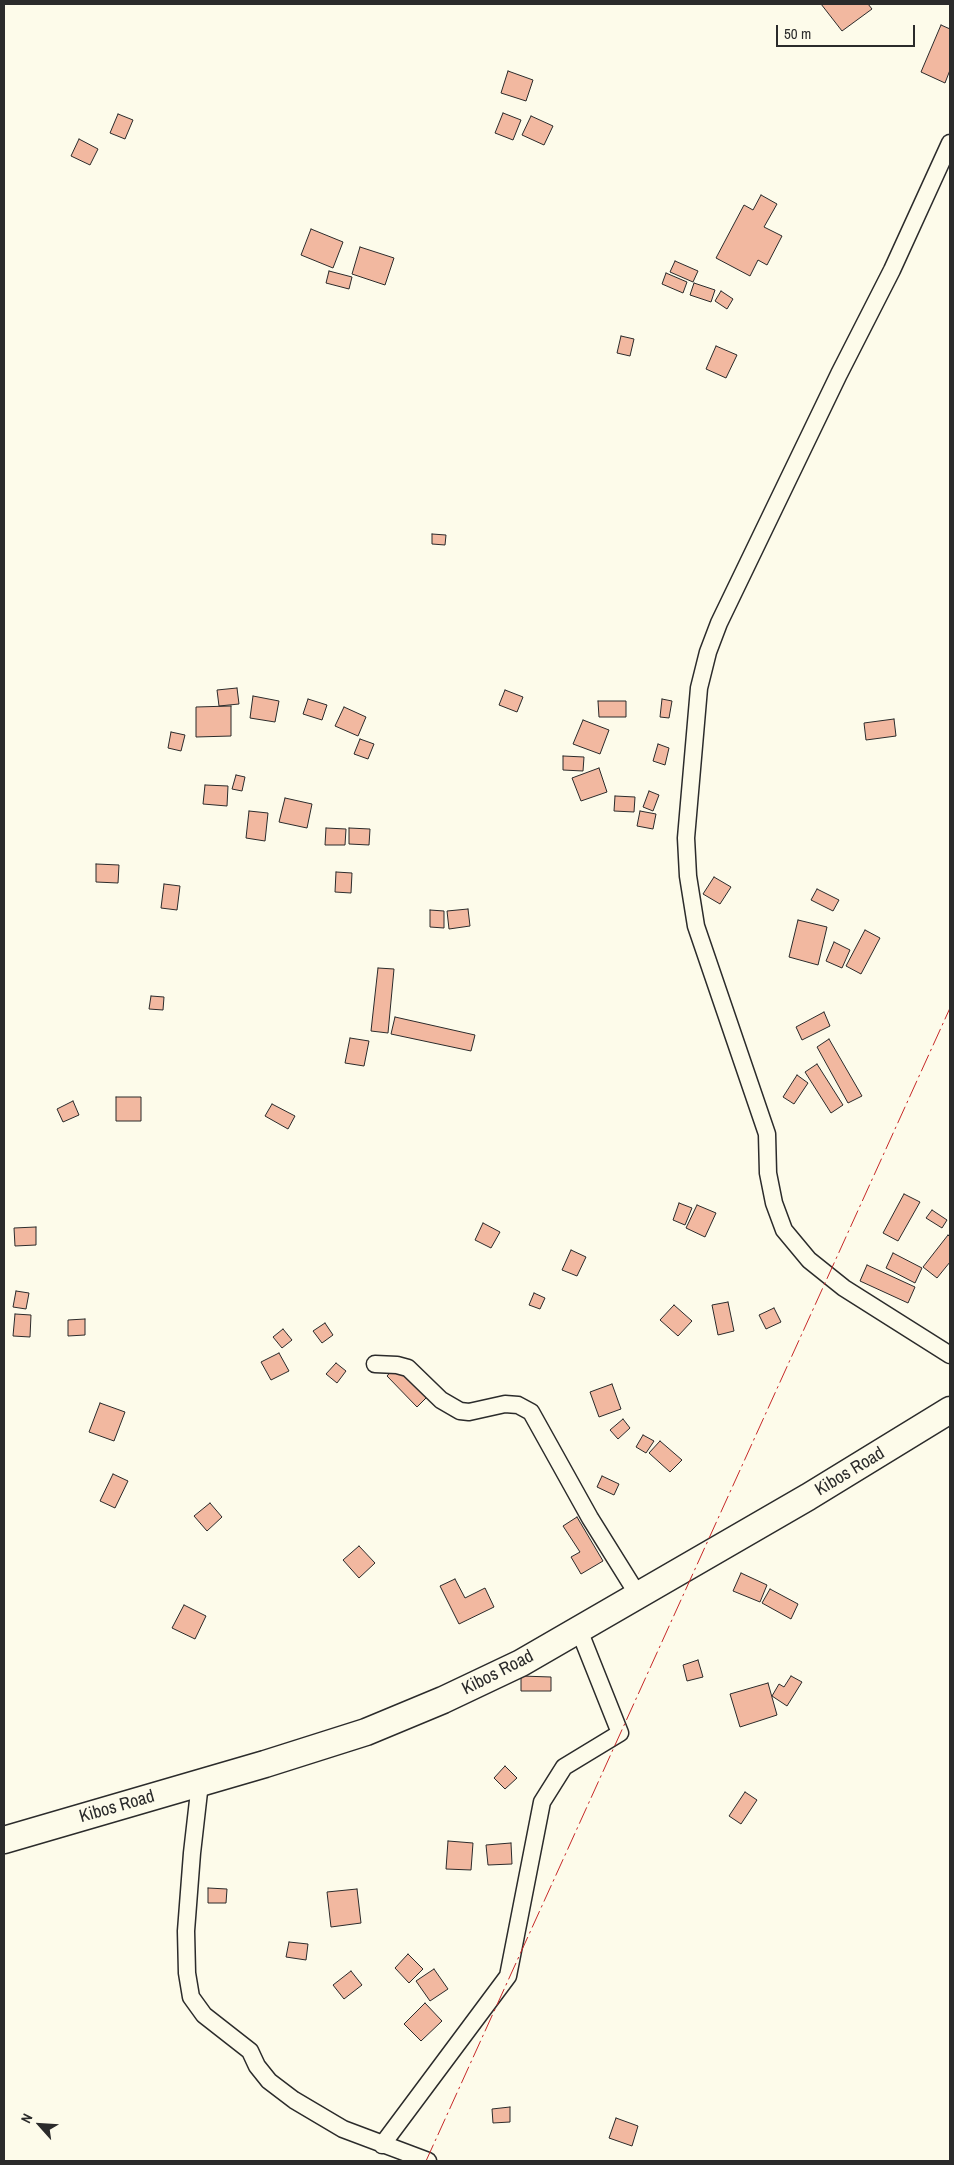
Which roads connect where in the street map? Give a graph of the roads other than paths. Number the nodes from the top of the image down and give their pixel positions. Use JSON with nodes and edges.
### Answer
{"nodes":[{"id":1,"x":950,"y":143,"type":"edge"},
{"id":2,"x":950,"y":1354,"type":"edge"},
{"id":3,"x":375,"y":1364,"type":"dead end"},
{"id":4,"x":950,"y":1410,"type":"edge"},
{"id":5,"x":638,"y":1596,"type":"junction"},
{"id":6,"x":579,"y":1630,"type":"junction"},
{"id":7,"x":200,"y":1784,"type":"junction"},
{"id":8,"x":4,"y":1840,"type":"edge"},
{"id":9,"x":382,"y":2145,"type":"junction"},
{"id":10,"x":410,"y":2158,"type":"edge"},
{"id":11,"x":428,"y":2161,"type":"edge"}],
"edges":[{"from":1,"to":2,"type":"street"},
{"from":3,"to":5,"type":"street"},
{"from":4,"to":5,"type":"main road","name":"Kibos Road"},
{"from":5,"to":6,"type":"main road","name":"Kibos Road"},
{"from":6,"to":7,"type":"main road","name":"Kibos Road"},
{"from":6,"to":9,"type":"street"},
{"from":7,"to":8,"type":"main road","name":"Kibos Road"},
{"from":7,"to":9,"type":"street"},
{"from":9,"to":10,"type":"street"},
{"from":10,"to":11,"type":"street"}]}
